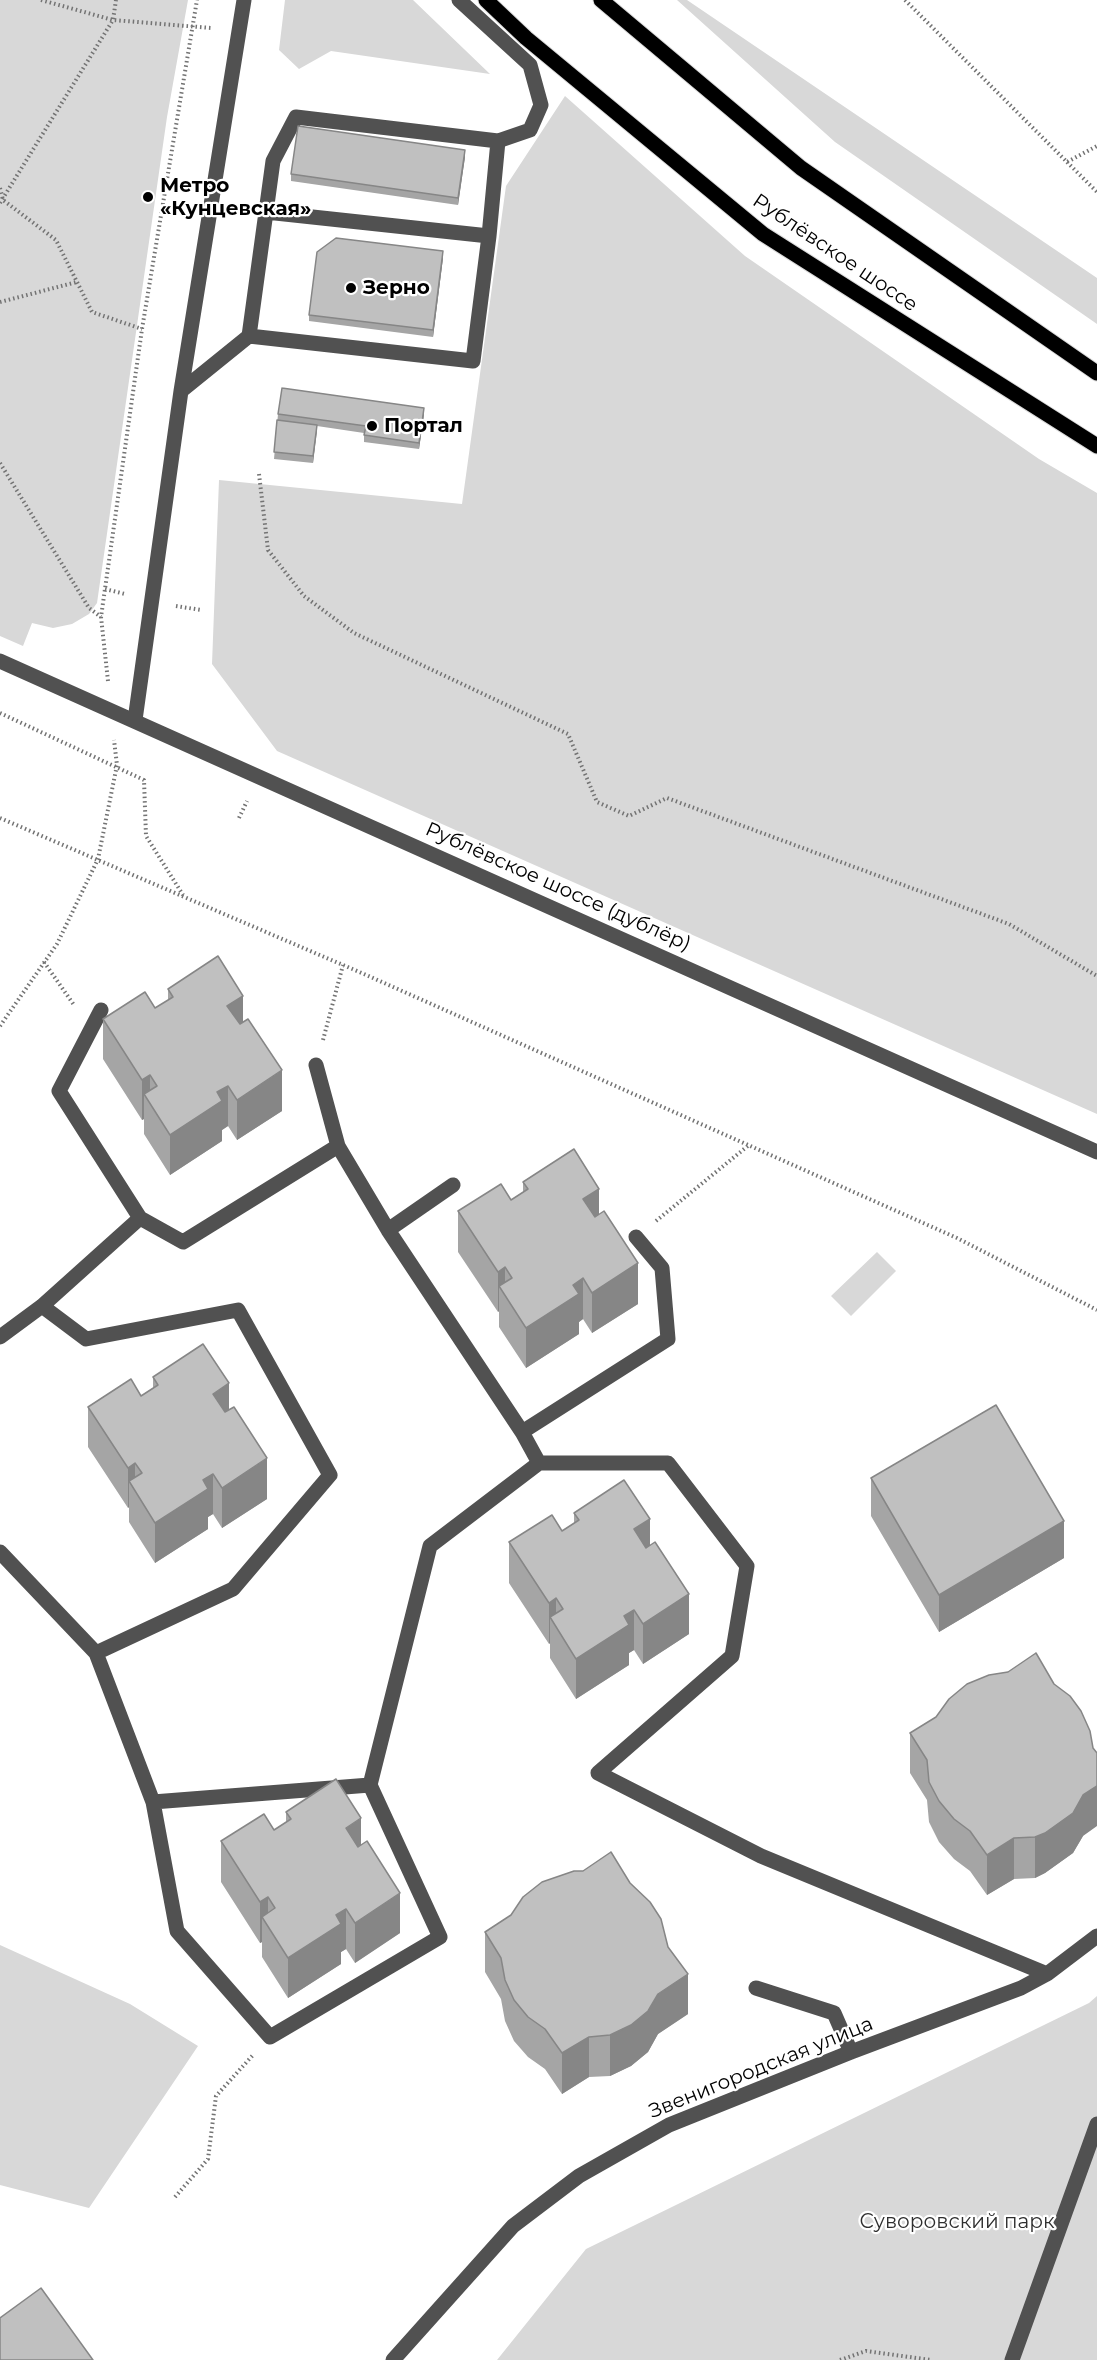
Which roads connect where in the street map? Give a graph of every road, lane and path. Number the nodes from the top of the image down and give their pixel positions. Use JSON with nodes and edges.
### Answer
{"nodes":[{"id":1,"x":41,"y":0,"type":"edge"},
{"id":2,"x":116,"y":0,"type":"edge"},
{"id":3,"x":197,"y":0,"type":"edge"},
{"id":4,"x":243,"y":0,"type":"edge"},
{"id":5,"x":459,"y":0,"type":"edge"},
{"id":6,"x":486,"y":0,"type":"edge"},
{"id":7,"x":601,"y":0,"type":"edge"},
{"id":8,"x":905,"y":0,"type":"edge"},
{"id":9,"x":113,"y":21,"type":"junction"},
{"id":10,"x":193,"y":26,"type":"junction"},
{"id":11,"x":211,"y":28,"type":"dead end"},
{"id":12,"x":498,"y":141,"type":"junction"},
{"id":13,"x":1097,"y":146,"type":"edge"},
{"id":14,"x":1067,"y":162,"type":"junction"},
{"id":15,"x":0,"y":188,"type":"edge"},
{"id":16,"x":1097,"y":192,"type":"edge"},
{"id":17,"x":2,"y":202,"type":"edge"},
{"id":18,"x":266,"y":212,"type":"junction"},
{"id":19,"x":489,"y":236,"type":"junction"},
{"id":20,"x":77,"y":282,"type":"junction"},
{"id":21,"x":0,"y":302,"type":"edge"},
{"id":22,"x":142,"y":328,"type":"junction"},
{"id":23,"x":249,"y":336,"type":"junction"},
{"id":24,"x":1097,"y":373,"type":"edge"},
{"id":25,"x":182,"y":391,"type":"junction"},
{"id":26,"x":1097,"y":446,"type":"edge"},
{"id":27,"x":0,"y":463,"type":"edge"},
{"id":28,"x":258,"y":474,"type":"dead end"},
{"id":29,"x":101,"y":617,"type":"junction"},
{"id":30,"x":0,"y":661,"type":"edge"},
{"id":31,"x":110,"y":709,"type":"junction"},
{"id":32,"x":0,"y":713,"type":"edge"},
{"id":33,"x":135,"y":720,"type":"junction"},
{"id":34,"x":117,"y":765,"type":"junction"},
{"id":35,"x":0,"y":818,"type":"edge"},
{"id":36,"x":98,"y":859,"type":"junction"},
{"id":37,"x":183,"y":896,"type":"junction"},
{"id":38,"x":44,"y":962,"type":"junction"},
{"id":39,"x":344,"y":965,"type":"junction"},
{"id":40,"x":1097,"y":976,"type":"edge"},
{"id":41,"x":101,"y":1010,"type":"dead end"},
{"id":42,"x":0,"y":1026,"type":"edge"},
{"id":43,"x":91,"y":1028,"type":"junction"},
{"id":44,"x":316,"y":1065,"type":"joint"},
{"id":45,"x":748,"y":1145,"type":"junction"},
{"id":46,"x":338,"y":1146,"type":"junction"},
{"id":47,"x":1097,"y":1152,"type":"edge"},
{"id":48,"x":453,"y":1185,"type":"dead end"},
{"id":49,"x":140,"y":1218,"type":"junction"},
{"id":50,"x":388,"y":1230,"type":"junction"},
{"id":51,"x":636,"y":1237,"type":"joint"},
{"id":52,"x":42,"y":1306,"type":"junction"},
{"id":53,"x":1097,"y":1310,"type":"edge"},
{"id":54,"x":0,"y":1337,"type":"edge"},
{"id":55,"x":522,"y":1432,"type":"junction"},
{"id":56,"x":539,"y":1463,"type":"junction"},
{"id":57,"x":0,"y":1552,"type":"edge"},
{"id":58,"x":96,"y":1653,"type":"junction"},
{"id":59,"x":370,"y":1785,"type":"junction"},
{"id":60,"x":153,"y":1802,"type":"junction"},
{"id":61,"x":1095,"y":1941,"type":"edge"},
{"id":62,"x":1047,"y":1974,"type":"junction"},
{"id":63,"x":756,"y":1988,"type":"dead end"},
{"id":64,"x":270,"y":2037,"type":"junction"},
{"id":65,"x":852,"y":2052,"type":"junction"},
{"id":66,"x":1097,"y":2124,"type":"edge"},
{"id":67,"x":175,"y":2197,"type":"dead end"},
{"id":68,"x":393,"y":2360,"type":"edge"},
{"id":69,"x":840,"y":2360,"type":"edge"},
{"id":70,"x":931,"y":2360,"type":"edge"},
{"id":71,"x":1012,"y":2360,"type":"edge"}],
"edges":[{"from":1,"to":9,"type":"path"},
{"from":2,"to":9,"type":"path"},
{"from":3,"to":10,"type":"path"},
{"from":4,"to":25,"type":"street"},
{"from":5,"to":12,"type":"street"},
{"from":6,"to":26,"type":"main road","name":"Рублёвское шоссе"},
{"from":7,"to":24,"type":"main road"},
{"from":8,"to":14,"type":"path"},
{"from":9,"to":10,"type":"path"},
{"from":9,"to":17,"type":"path"},
{"from":10,"to":11,"type":"path"},
{"from":10,"to":22,"type":"path"},
{"from":12,"to":18,"type":"street"},
{"from":12,"to":19,"type":"street"},
{"from":13,"to":14,"type":"path"},
{"from":14,"to":16,"type":"path"},
{"from":15,"to":17,"type":"path"},
{"from":17,"to":20,"type":"path"},
{"from":18,"to":19,"type":"street"},
{"from":18,"to":23,"type":"street"},
{"from":19,"to":23,"type":"street"},
{"from":20,"to":21,"type":"path"},
{"from":20,"to":22,"type":"path"},
{"from":22,"to":29,"type":"path"},
{"from":23,"to":25,"type":"street"},
{"from":25,"to":33,"type":"street"},
{"from":27,"to":29,"type":"path"},
{"from":28,"to":40,"type":"path"},
{"from":29,"to":31,"type":"path"},
{"from":30,"to":31,"type":"street","name":"Рублёвское шоссе (дублёр)"},
{"from":31,"to":33,"type":"street","name":"Рублёвское шоссе (дублёр)"},
{"from":31,"to":34,"type":"path"},
{"from":32,"to":34,"type":"path"},
{"from":33,"to":47,"type":"street","name":"Рублёвское шоссе (дублёр)"},
{"from":34,"to":36,"type":"path"},
{"from":34,"to":37,"type":"path"},
{"from":35,"to":36,"type":"path"},
{"from":36,"to":37,"type":"path"},
{"from":36,"to":38,"type":"path"},
{"from":37,"to":39,"type":"path"},
{"from":38,"to":42,"type":"path"},
{"from":38,"to":43,"type":"path"},
{"from":39,"to":44,"type":"path"},
{"from":39,"to":45,"type":"path"},
{"from":41,"to":43,"type":"street"},
{"from":43,"to":49,"type":"street"},
{"from":44,"to":46,"type":"street"},
{"from":45,"to":51,"type":"path"},
{"from":45,"to":53,"type":"path"},
{"from":46,"to":49,"type":"street"},
{"from":46,"to":50,"type":"street"},
{"from":48,"to":50,"type":"street"},
{"from":49,"to":52,"type":"street"},
{"from":50,"to":55,"type":"street"},
{"from":51,"to":55,"type":"street"},
{"from":52,"to":54,"type":"street"},
{"from":52,"to":58,"type":"street"},
{"from":55,"to":56,"type":"street"},
{"from":56,"to":59,"type":"street"},
{"from":56,"to":62,"type":"street"},
{"from":57,"to":58,"type":"street"},
{"from":58,"to":60,"type":"street"},
{"from":59,"to":60,"type":"street"},
{"from":59,"to":64,"type":"street"},
{"from":60,"to":64,"type":"street"},
{"from":61,"to":62,"type":"street","name":"Звенигородская улица"},
{"from":62,"to":65,"type":"street","name":"Звенигородская улица"},
{"from":63,"to":65,"type":"street"},
{"from":64,"to":67,"type":"path"},
{"from":65,"to":68,"type":"street","name":"Звенигородская улица"},
{"from":66,"to":71,"type":"street"},
{"from":69,"to":70,"type":"path"}]}
